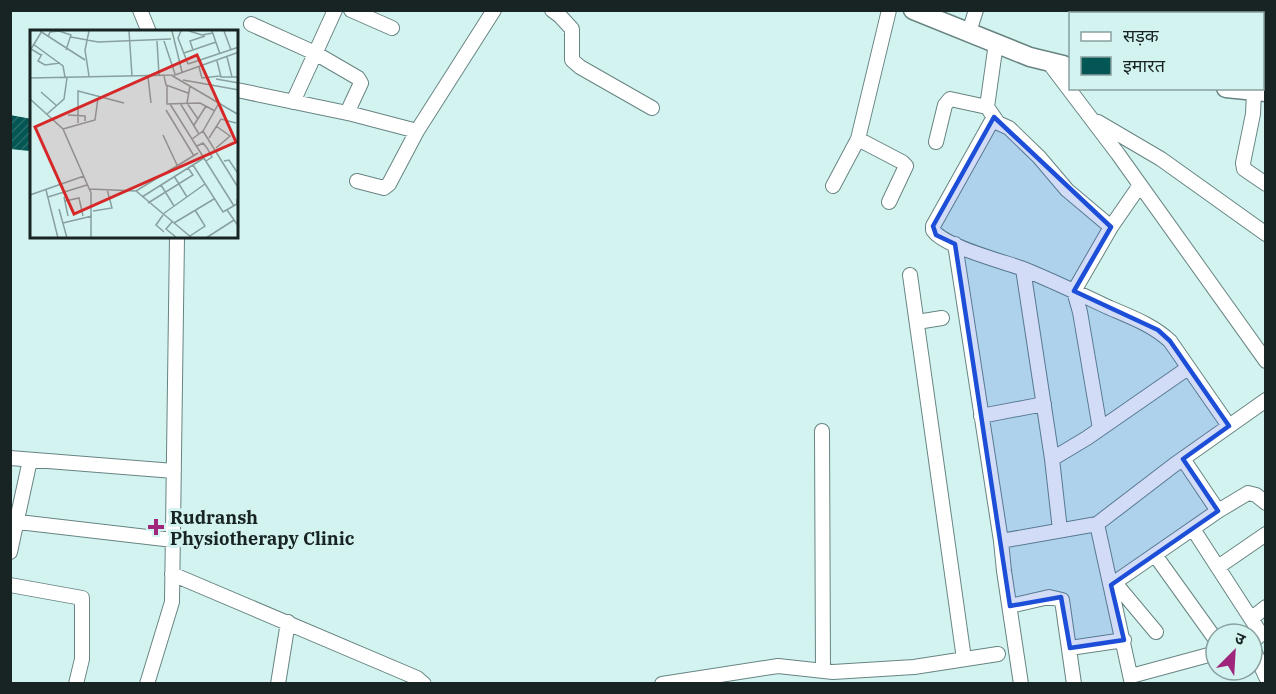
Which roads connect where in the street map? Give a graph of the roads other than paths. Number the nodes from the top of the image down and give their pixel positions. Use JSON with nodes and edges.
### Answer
{"nodes":[{"id":1,"x":140,"y":10,"type":"edge"},
{"id":2,"x":335,"y":10,"type":"edge"},
{"id":3,"x":351,"y":10,"type":"edge"},
{"id":4,"x":494,"y":10,"type":"edge"},
{"id":5,"x":552,"y":10,"type":"edge"},
{"id":6,"x":889,"y":10,"type":"edge"},
{"id":7,"x":913,"y":10,"type":"edge"},
{"id":8,"x":976,"y":10,"type":"edge"},
{"id":9,"x":251,"y":24,"type":"dead end"},
{"id":10,"x":392,"y":28,"type":"dead end"},
{"id":11,"x":148,"y":30,"type":"edge"},
{"id":12,"x":969,"y":32,"type":"junction"},
{"id":13,"x":996,"y":43,"type":"junction"},
{"id":14,"x":315,"y":53,"type":"junction"},
{"id":15,"x":1062,"y":64,"type":"edge"},
{"id":16,"x":238,"y":90,"type":"edge"},
{"id":17,"x":1076,"y":90,"type":"edge"},
{"id":18,"x":1260,"y":90,"type":"edge"},
{"id":19,"x":293,"y":102,"type":"junction"},
{"id":20,"x":652,"y":108,"type":"dead end"},
{"id":21,"x":990,"y":112,"type":"junction"},
{"id":22,"x":347,"y":113,"type":"junction"},
{"id":23,"x":1091,"y":118,"type":"junction"},
{"id":24,"x":417,"y":131,"type":"junction"},
{"id":25,"x":858,"y":140,"type":"junction"},
{"id":26,"x":936,"y":142,"type":"dead end"},
{"id":27,"x":357,"y":181,"type":"dead end"},
{"id":28,"x":1266,"y":184,"type":"edge"},
{"id":29,"x":1140,"y":185,"type":"junction"},
{"id":30,"x":833,"y":186,"type":"dead end"},
{"id":31,"x":889,"y":202,"type":"dead end"},
{"id":32,"x":1111,"y":227,"type":"junction"},
{"id":33,"x":1266,"y":234,"type":"edge"},
{"id":34,"x":177,"y":238,"type":"edge"},
{"id":35,"x":955,"y":244,"type":"junction"},
{"id":36,"x":1023,"y":269,"type":"junction"},
{"id":37,"x":910,"y":275,"type":"dead end"},
{"id":38,"x":1074,"y":291,"type":"junction"},
{"id":39,"x":942,"y":318,"type":"dead end"},
{"id":40,"x":917,"y":322,"type":"junction"},
{"id":41,"x":1266,"y":361,"type":"edge"},
{"id":42,"x":1188,"y":368,"type":"junction"},
{"id":43,"x":1266,"y":400,"type":"edge"},
{"id":44,"x":1044,"y":404,"type":"junction"},
{"id":45,"x":981,"y":416,"type":"junction"},
{"id":46,"x":1229,"y":426,"type":"junction"},
{"id":47,"x":1100,"y":429,"type":"junction"},
{"id":48,"x":822,"y":431,"type":"dead end"},
{"id":49,"x":10,"y":458,"type":"edge"},
{"id":50,"x":1052,"y":459,"type":"junction"},
{"id":51,"x":1183,"y":459,"type":"junction"},
{"id":52,"x":30,"y":460,"type":"junction"},
{"id":53,"x":174,"y":471,"type":"junction"},
{"id":54,"x":1266,"y":503,"type":"edge"},
{"id":55,"x":1218,"y":511,"type":"junction"},
{"id":56,"x":14,"y":522,"type":"edge"},
{"id":57,"x":1097,"y":524,"type":"junction"},
{"id":58,"x":1193,"y":529,"type":"junction"},
{"id":59,"x":1060,"y":531,"type":"junction"},
{"id":60,"x":1266,"y":534,"type":"edge"},
{"id":61,"x":173,"y":540,"type":"junction"},
{"id":62,"x":1001,"y":541,"type":"junction"},
{"id":63,"x":10,"y":552,"type":"edge"},
{"id":64,"x":1155,"y":555,"type":"junction"},
{"id":65,"x":1218,"y":567,"type":"junction"},
{"id":66,"x":172,"y":574,"type":"junction"},
{"id":67,"x":1113,"y":584,"type":"junction"},
{"id":68,"x":10,"y":585,"type":"edge"},
{"id":69,"x":1010,"y":606,"type":"junction"},
{"id":70,"x":1266,"y":607,"type":"edge"},
{"id":71,"x":1252,"y":618,"type":"junction"},
{"id":72,"x":288,"y":622,"type":"junction"},
{"id":73,"x":1254,"y":622,"type":"edge"},
{"id":74,"x":1204,"y":623,"type":"edge"},
{"id":75,"x":1156,"y":632,"type":"dead end"},
{"id":76,"x":1124,"y":640,"type":"junction"},
{"id":77,"x":1070,"y":648,"type":"junction"},
{"id":78,"x":998,"y":654,"type":"dead end"},
{"id":79,"x":1204,"y":657,"type":"edge"},
{"id":80,"x":964,"y":659,"type":"junction"},
{"id":81,"x":823,"y":671,"type":"junction"},
{"id":82,"x":1132,"y":680,"type":"edge"},
{"id":83,"x":76,"y":684,"type":"edge"},
{"id":84,"x":147,"y":684,"type":"edge"},
{"id":85,"x":278,"y":684,"type":"edge"},
{"id":86,"x":424,"y":684,"type":"edge"},
{"id":87,"x":662,"y":684,"type":"edge"},
{"id":88,"x":1021,"y":684,"type":"edge"},
{"id":89,"x":1074,"y":684,"type":"edge"}],
"edges":[{"from":1,"to":11,"type":"street"},
{"from":2,"to":14,"type":"street"},
{"from":3,"to":10,"type":"street"},
{"from":4,"to":24,"type":"street"},
{"from":5,"to":20,"type":"street"},
{"from":6,"to":25,"type":"street"},
{"from":7,"to":12,"type":"main road"},
{"from":8,"to":12,"type":"street"},
{"from":9,"to":14,"type":"street"},
{"from":12,"to":13,"type":"main road"},
{"from":13,"to":15,"type":"main road"},
{"from":13,"to":21,"type":"street"},
{"from":14,"to":19,"type":"street"},
{"from":14,"to":22,"type":"street"},
{"from":16,"to":19,"type":"street"},
{"from":17,"to":23,"type":"street"},
{"from":18,"to":28,"type":"street"},
{"from":19,"to":22,"type":"street"},
{"from":21,"to":26,"type":"street"},
{"from":21,"to":32,"type":"street"},
{"from":21,"to":35,"type":"street"},
{"from":22,"to":24,"type":"street"},
{"from":23,"to":29,"type":"street"},
{"from":23,"to":33,"type":"street"},
{"from":24,"to":27,"type":"street"},
{"from":25,"to":30,"type":"street"},
{"from":25,"to":31,"type":"street"},
{"from":29,"to":32,"type":"street"},
{"from":29,"to":41,"type":"street"},
{"from":32,"to":38,"type":"street"},
{"from":34,"to":53,"type":"street"},
{"from":35,"to":36,"type":"street"},
{"from":35,"to":45,"type":"street"},
{"from":36,"to":38,"type":"street"},
{"from":36,"to":44,"type":"street"},
{"from":37,"to":40,"type":"street"},
{"from":38,"to":42,"type":"street"},
{"from":38,"to":47,"type":"street"},
{"from":39,"to":40,"type":"street"},
{"from":40,"to":80,"type":"street"},
{"from":42,"to":46,"type":"street"},
{"from":42,"to":47,"type":"street"},
{"from":43,"to":46,"type":"street"},
{"from":44,"to":45,"type":"street"},
{"from":44,"to":50,"type":"street"},
{"from":45,"to":62,"type":"street"},
{"from":46,"to":51,"type":"street"},
{"from":47,"to":50,"type":"street"},
{"from":48,"to":81,"type":"street"},
{"from":49,"to":52,"type":"street"},
{"from":50,"to":59,"type":"street"},
{"from":51,"to":55,"type":"street"},
{"from":51,"to":57,"type":"street"},
{"from":52,"to":53,"type":"street"},
{"from":52,"to":56,"type":"street"},
{"from":53,"to":61,"type":"street"},
{"from":54,"to":55,"type":"street"},
{"from":55,"to":58,"type":"street"},
{"from":56,"to":61,"type":"street"},
{"from":56,"to":63,"type":"street"},
{"from":57,"to":59,"type":"street"},
{"from":57,"to":67,"type":"street"},
{"from":58,"to":64,"type":"street"},
{"from":58,"to":65,"type":"street"},
{"from":59,"to":62,"type":"street"},
{"from":60,"to":65,"type":"street"},
{"from":61,"to":66,"type":"street"},
{"from":62,"to":69,"type":"street"},
{"from":64,"to":67,"type":"street"},
{"from":64,"to":74,"type":"street"},
{"from":65,"to":71,"type":"street"},
{"from":66,"to":72,"type":"street"},
{"from":66,"to":84,"type":"street"},
{"from":67,"to":75,"type":"street"},
{"from":67,"to":76,"type":"street"},
{"from":68,"to":83,"type":"street"},
{"from":69,"to":77,"type":"street"},
{"from":69,"to":88,"type":"street"},
{"from":70,"to":71,"type":"street"},
{"from":71,"to":73,"type":"street"},
{"from":72,"to":85,"type":"street"},
{"from":72,"to":86,"type":"street"},
{"from":76,"to":77,"type":"street"},
{"from":76,"to":82,"type":"street"},
{"from":77,"to":89,"type":"street"},
{"from":78,"to":80,"type":"street"},
{"from":79,"to":82,"type":"street"},
{"from":80,"to":81,"type":"street"},
{"from":81,"to":87,"type":"street"}]}
